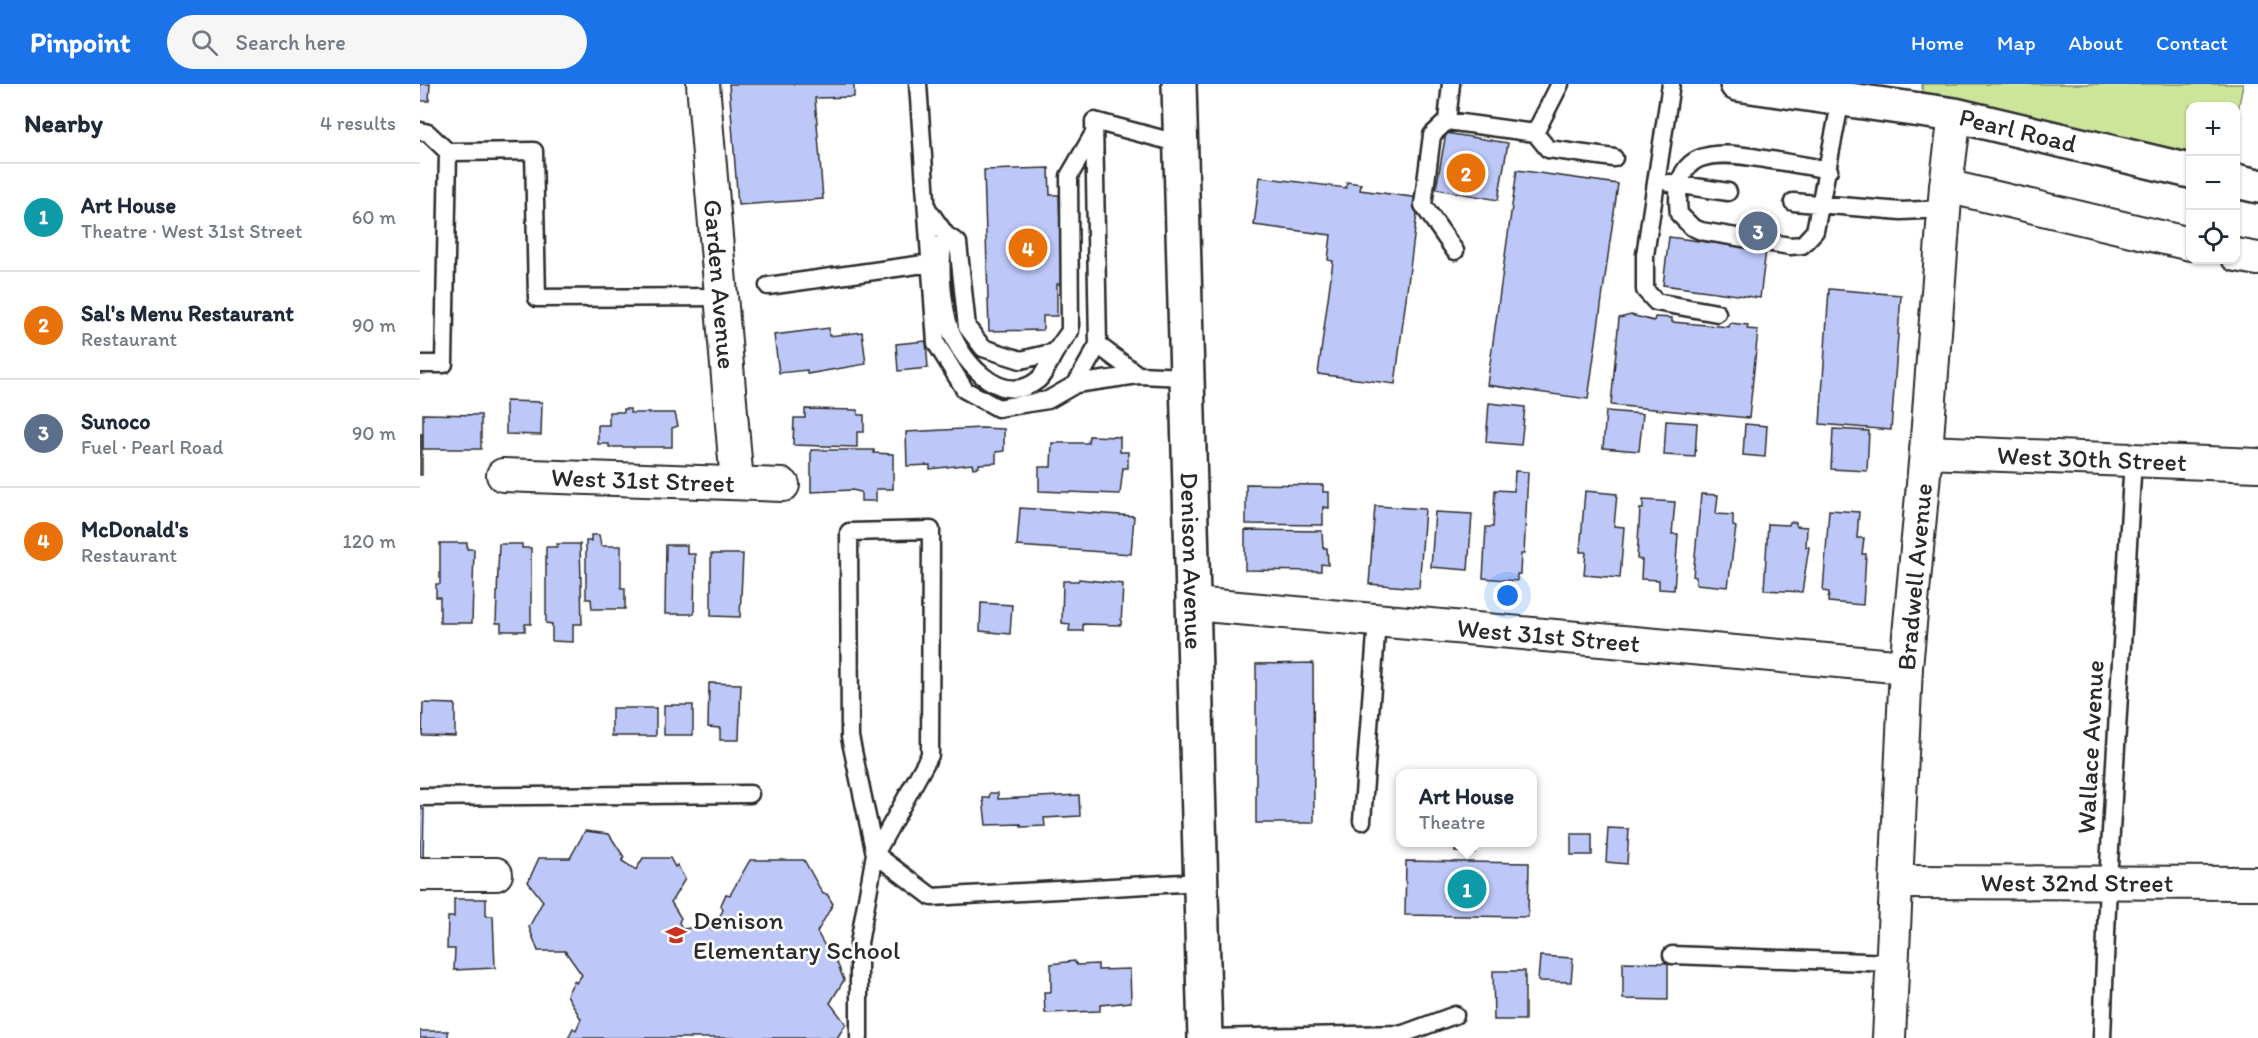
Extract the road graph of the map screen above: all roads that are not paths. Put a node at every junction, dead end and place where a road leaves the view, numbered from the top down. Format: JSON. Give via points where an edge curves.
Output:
{"nodes":[{"id":1,"x":703,"y":84,"type":"edge"},
{"id":2,"x":1179,"y":84,"type":"edge"},
{"id":3,"x":1451,"y":84,"type":"edge"},
{"id":4,"x":1560,"y":84,"type":"edge"},
{"id":5,"x":1671,"y":84,"type":"edge"},
{"id":6,"x":1737,"y":84,"type":"edge"},
{"id":7,"x":918,"y":85,"type":"edge"},
{"id":8,"x":1841,"y":99,"type":"junction"},
{"id":9,"x":1955,"y":115,"type":"junction"},
{"id":10,"x":1447,"y":121,"type":"junction"},
{"id":11,"x":1094,"y":127,"type":"junction"},
{"id":12,"x":420,"y":131,"type":"edge"},
{"id":13,"x":1535,"y":133,"type":"junction"},
{"id":14,"x":1181,"y":144,"type":"junction"},
{"id":15,"x":448,"y":152,"type":"junction"},
{"id":16,"x":1614,"y":158,"type":"dead end"},
{"id":17,"x":1829,"y":170,"type":"junction"},
{"id":18,"x":2186,"y":170,"type":"edge"},
{"id":19,"x":1656,"y":181,"type":"junction"},
{"id":20,"x":2240,"y":183,"type":"edge"},
{"id":21,"x":1678,"y":185,"type":"junction"},
{"id":22,"x":2258,"y":186,"type":"edge"},
{"id":23,"x":1728,"y":192,"type":"dead end"},
{"id":24,"x":1945,"y":197,"type":"junction"},
{"id":25,"x":1793,"y":202,"type":"dead end"},
{"id":26,"x":1821,"y":206,"type":"junction"},
{"id":27,"x":927,"y":207,"type":"junction"},
{"id":28,"x":946,"y":235,"type":"junction"},
{"id":29,"x":2186,"y":243,"type":"edge"},
{"id":30,"x":1455,"y":251,"type":"dead end"},
{"id":31,"x":2240,"y":256,"type":"edge"},
{"id":32,"x":2258,"y":259,"type":"edge"},
{"id":33,"x":931,"y":263,"type":"junction"},
{"id":34,"x":768,"y":286,"type":"dead end"},
{"id":35,"x":721,"y":297,"type":"junction"},
{"id":36,"x":1717,"y":313,"type":"dead end"},
{"id":37,"x":1098,"y":345,"type":"junction"},
{"id":38,"x":1055,"y":352,"type":"junction"},
{"id":39,"x":420,"y":364,"type":"edge"},
{"id":40,"x":1138,"y":375,"type":"junction"},
{"id":41,"x":1186,"y":377,"type":"junction"},
{"id":42,"x":1076,"y":384,"type":"junction"},
{"id":43,"x":1926,"y":452,"type":"junction"},
{"id":44,"x":2133,"y":459,"type":"junction"},
{"id":45,"x":2258,"y":465,"type":"edge"},
{"id":46,"x":503,"y":475,"type":"dead end"},
{"id":47,"x":737,"y":483,"type":"junction"},
{"id":48,"x":783,"y":485,"type":"dead end"},
{"id":49,"x":1193,"y":604,"type":"junction"},
{"id":50,"x":1377,"y":621,"type":"junction"},
{"id":51,"x":1906,"y":667,"type":"junction"},
{"id":52,"x":750,"y":794,"type":"dead end"},
{"id":53,"x":420,"y":797,"type":"edge"},
{"id":54,"x":1362,"y":821,"type":"dead end"},
{"id":55,"x":875,"y":854,"type":"junction"},
{"id":56,"x":420,"y":874,"type":"edge"},
{"id":57,"x":496,"y":874,"type":"dead end"},
{"id":58,"x":1200,"y":882,"type":"junction"},
{"id":59,"x":1897,"y":882,"type":"junction"},
{"id":60,"x":2108,"y":882,"type":"junction"},
{"id":61,"x":2258,"y":883,"type":"edge"},
{"id":62,"x":1672,"y":955,"type":"dead end"},
{"id":63,"x":1893,"y":963,"type":"junction"},
{"id":64,"x":1455,"y":1015,"type":"dead end"},
{"id":65,"x":859,"y":1038,"type":"edge"},
{"id":66,"x":1205,"y":1038,"type":"edge"},
{"id":67,"x":1889,"y":1038,"type":"edge"},
{"id":68,"x":2102,"y":1038,"type":"edge"}],
"edges":[{"from":1,"to":35,"type":"street","name":"Garden Avenue"},
{"from":2,"to":14,"type":"main road","name":"Denison Avenue"},
{"from":3,"to":10,"type":"lane"},
{"from":4,"to":13,"type":"lane"},
{"from":5,"to":19,"type":"lane"},
{"from":6,"to":8,"type":"main road","name":"Pearl Road"},
{"from":7,"to":27,"type":"lane"},
{"from":8,"to":9,"type":"main road","name":"Pearl Road"},
{"from":8,"to":17,"type":"lane"},
{"from":9,"to":18,"type":"main road","name":"Pearl Road"},
{"from":9,"to":24,"type":"street","name":"Bradwell Avenue"},
{"from":10,"to":13,"type":"lane"},
{"from":10,"to":30,"type":"lane","via":[[1432,135],[1423,205]]},
{"from":11,"to":14,"type":"lane"},
{"from":11,"to":37,"type":"lane"},
{"from":11,"to":38,"type":"lane","via":[[1069,176],[1070,331]]},
{"from":12,"to":15,"type":"lane","via":[[428,133]]},
{"from":13,"to":16,"type":"lane","via":[[1548,149]]},
{"from":14,"to":41,"type":"main road","name":"Denison Avenue"},
{"from":15,"to":35,"type":"lane","via":[[534,152],[537,298]]},
{"from":15,"to":39,"type":"lane","via":[[444,364]]},
{"from":17,"to":21,"type":"lane","via":[[1726,152],[1694,161]]},
{"from":17,"to":26,"type":"lane"},
{"from":19,"to":21,"type":"lane"},
{"from":19,"to":36,"type":"lane","via":[[1645,255],[1645,290],[1656,302]]},
{"from":20,"to":22,"type":"main road"},
{"from":21,"to":23,"type":"lane"},
{"from":21,"to":26,"type":"lane","via":[[1679,214],[1692,227],[1790,246],[1802,245],[1810,239]]},
{"from":24,"to":26,"type":"lane","via":[[1901,211]]},
{"from":24,"to":29,"type":"street"},
{"from":24,"to":43,"type":"street","name":"Bradwell Avenue"},
{"from":25,"to":26,"type":"lane"},
{"from":27,"to":28,"type":"lane"},
{"from":27,"to":33,"type":"lane"},
{"from":28,"to":38,"type":"lane","via":[[958,243],[967,327],[983,348],[1021,360]]},
{"from":28,"to":38,"type":"lane","via":[[940,251],[948,322],[957,348],[980,375],[999,386],[1018,389],[1038,380]]},
{"from":31,"to":32,"type":"street"},
{"from":33,"to":34,"type":"lane"},
{"from":33,"to":42,"type":"lane","via":[[936,343],[965,390],[998,408],[1048,399]]},
{"from":35,"to":47,"type":"street","name":"Garden Avenue"},
{"from":37,"to":40,"type":"lane"},
{"from":37,"to":42,"type":"lane"},
{"from":40,"to":41,"type":"lane"},
{"from":40,"to":42,"type":"lane"},
{"from":41,"to":49,"type":"main road","name":"Denison Avenue"},
{"from":43,"to":44,"type":"street","name":"West 30th Street"},
{"from":43,"to":51,"type":"street","name":"Bradwell Avenue"},
{"from":44,"to":45,"type":"street","name":"West 30th Street"},
{"from":44,"to":60,"type":"lane","name":"Wallace Avenue"},
{"from":46,"to":47,"type":"street","name":"West 31st Street"},
{"from":47,"to":48,"type":"street","name":"West 31st Street"},
{"from":49,"to":50,"type":"street","name":"West 31st Street"},
{"from":49,"to":58,"type":"main road","name":"Denison Avenue"},
{"from":50,"to":51,"type":"street","name":"West 31st Street"},
{"from":50,"to":54,"type":"lane"},
{"from":51,"to":59,"type":"street","name":"Bradwell Avenue"},
{"from":52,"to":53,"type":"lane"},
{"from":55,"to":55,"type":"lane","via":[[930,756],[932,530],[849,532],[850,737]]},
{"from":55,"to":58,"type":"lane","via":[[932,897]]},
{"from":55,"to":65,"type":"lane","via":[[859,943]]},
{"from":56,"to":57,"type":"street"},
{"from":58,"to":66,"type":"main road","name":"Denison Avenue"},
{"from":59,"to":60,"type":"street","name":"West 32nd Street"},
{"from":59,"to":63,"type":"street","name":"Bradwell Avenue"},
{"from":60,"to":61,"type":"street","name":"West 32nd Street"},
{"from":60,"to":68,"type":"lane","name":"Wallace Avenue"},
{"from":62,"to":63,"type":"lane"},
{"from":63,"to":67,"type":"street","name":"Bradwell Avenue"},
{"from":64,"to":66,"type":"lane","via":[[1403,1034]]}]}
